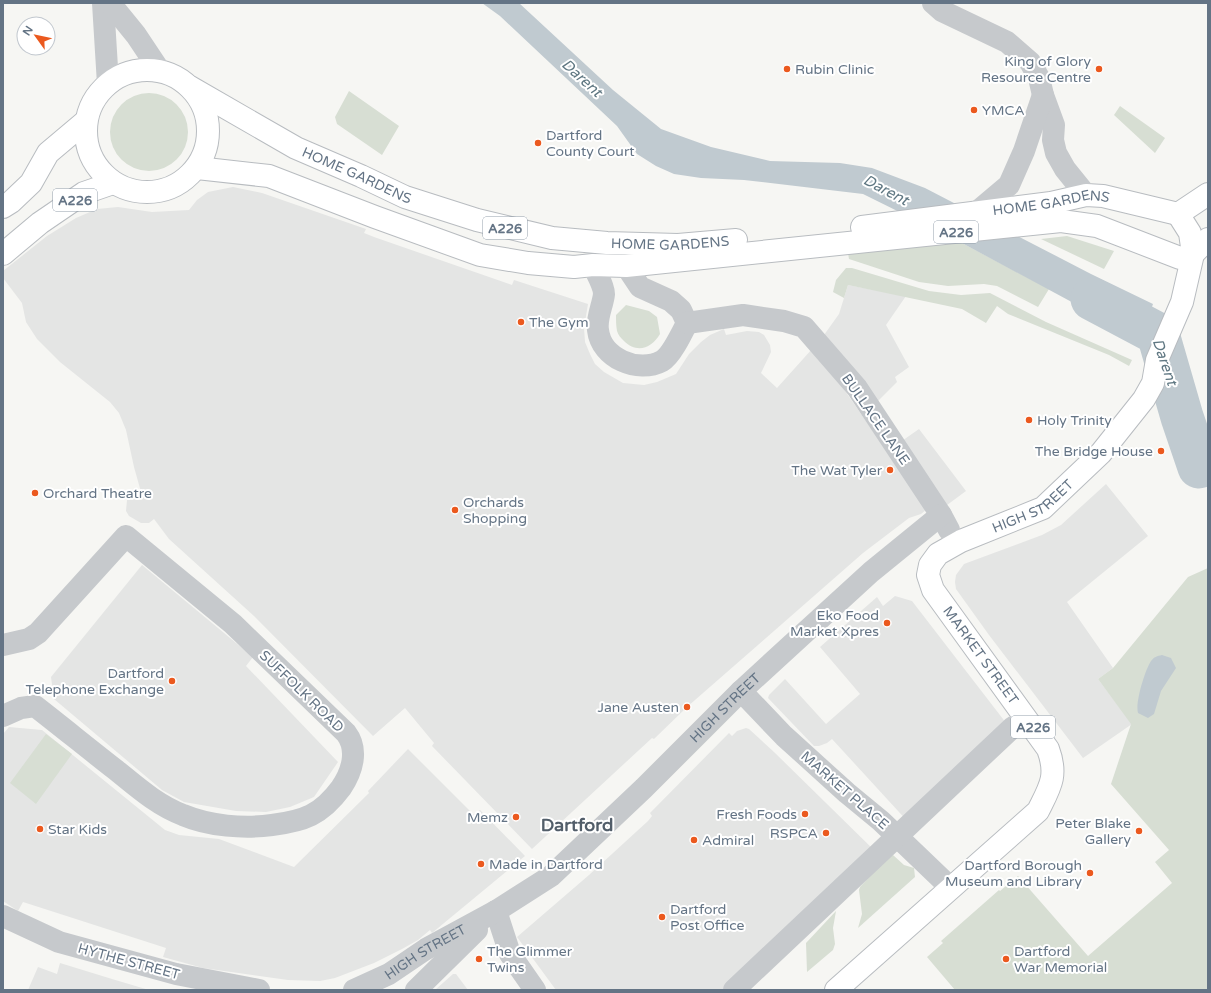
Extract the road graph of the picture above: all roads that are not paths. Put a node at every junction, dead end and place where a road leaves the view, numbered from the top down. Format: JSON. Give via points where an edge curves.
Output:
{"nodes":[{"id":1,"x":103,"y":3,"type":"edge"},
{"id":2,"x":110,"y":3,"type":"edge"},
{"id":3,"x":933,"y":3,"type":"edge"},
{"id":4,"x":160,"y":71,"type":"junction"},
{"id":5,"x":108,"y":84,"type":"junction"},
{"id":6,"x":190,"y":87,"type":"junction"},
{"id":7,"x":1043,"y":95,"type":"junction"},
{"id":8,"x":86,"y":121,"type":"junction"},
{"id":9,"x":197,"y":168,"type":"junction"},
{"id":10,"x":112,"y":183,"type":"junction"},
{"id":11,"x":1208,"y":194,"type":"edge"},
{"id":12,"x":1086,"y":195,"type":"junction"},
{"id":13,"x":3,"y":207,"type":"edge"},
{"id":14,"x":977,"y":212,"type":"junction"},
{"id":15,"x":1056,"y":212,"type":"junction"},
{"id":16,"x":1178,"y":214,"type":"junction"},
{"id":17,"x":523,"y":232,"type":"junction"},
{"id":18,"x":850,"y":236,"type":"junction"},
{"id":19,"x":1200,"y":246,"type":"edge"},
{"id":20,"x":3,"y":254,"type":"edge"},
{"id":21,"x":593,"y":265,"type":"junction"},
{"id":22,"x":626,"y":266,"type":"junction"},
{"id":23,"x":687,"y":323,"type":"junction"},
{"id":24,"x":948,"y":530,"type":"junction"},
{"id":25,"x":3,"y":645,"type":"edge"},
{"id":26,"x":741,"y":691,"type":"junction"},
{"id":27,"x":3,"y":716,"type":"edge"},
{"id":28,"x":1013,"y":727,"type":"dead end"},
{"id":29,"x":897,"y":836,"type":"junction"},
{"id":30,"x":951,"y":888,"type":"junction"},
{"id":31,"x":496,"y":911,"type":"junction"},
{"id":32,"x":3,"y":916,"type":"edge"},
{"id":33,"x":259,"y":990,"type":"edge"},
{"id":34,"x":354,"y":990,"type":"edge"},
{"id":35,"x":416,"y":990,"type":"edge"},
{"id":36,"x":535,"y":990,"type":"edge"},
{"id":37,"x":734,"y":990,"type":"edge"},
{"id":38,"x":836,"y":990,"type":"edge"}],
"edges":[{"from":1,"to":5,"type":"street"},
{"from":2,"to":4,"type":"street"},
{"from":3,"to":7,"type":"street","via":[[942,11],[997,36],[1017,50],[1036,72]]},
{"from":4,"to":5,"type":"main road","via":[[127,73]]},
{"from":4,"to":6,"type":"main road"},
{"from":5,"to":8,"type":"main road","via":[[94,99]]},
{"from":6,"to":9,"type":"main road","via":[[198,96],[206,114],[209,133],[206,152]]},
{"from":6,"to":17,"type":"main road","name":"HOME GARDENS","number":"A226","via":[[296,148],[405,197]]},
{"from":7,"to":12,"type":"street","via":[[1054,125],[1053,140],[1056,153]]},
{"from":7,"to":14,"type":"street","via":[[1024,152],[1009,185]]},
{"from":8,"to":10,"type":"main road","via":[[86,142],[90,156],[102,174]]},
{"from":8,"to":13,"type":"main road","via":[[48,153],[31,183],[12,202]]},
{"from":9,"to":10,"type":"main road","via":[[182,182],[162,192],[139,193]]},
{"from":9,"to":21,"type":"main road","name":"HOME GARDENS","number":"A226","via":[[269,176],[375,218],[480,255],[551,265]]},
{"from":10,"to":20,"type":"main road","number":"A226","via":[[84,193],[40,223]]},
{"from":11,"to":16,"type":"main road"},
{"from":12,"to":15,"type":"main road","name":"HOME GARDENS","number":"A226"},
{"from":12,"to":16,"type":"main road","name":"HOME GARDENS","number":"A226","via":[[1104,196]]},
{"from":14,"to":15,"type":"main road","name":"HOME GARDENS","number":"A226"},
{"from":14,"to":18,"type":"main road","name":"HOME GARDENS","number":"A226"},
{"from":15,"to":18,"type":"main road","name":"HOME GARDENS","number":"A226"},
{"from":15,"to":19,"type":"main road","name":"HOME GARDENS","number":"A226","via":[[1180,258]]},
{"from":16,"to":19,"type":"main road","number":"A226"},
{"from":17,"to":18,"type":"main road","name":"HOME GARDENS","number":"A226","via":[[594,242],[678,245]]},
{"from":17,"to":21,"type":"main road","via":[[543,252],[569,261]]},
{"from":18,"to":22,"type":"main road","name":"HOME GARDENS","number":"A226"},
{"from":19,"to":24,"type":"main road","name":"HIGH STREET","number":"A226","via":[[1182,302],[1157,360],[1153,383],[1144,399],[1101,454],[1043,508]]},
{"from":21,"to":22,"type":"main road","name":"HOME GARDENS","number":"A226"},
{"from":21,"to":23,"type":"street","via":[[604,292],[598,330],[606,348],[622,362],[644,366],[663,361]]},
{"from":22,"to":23,"type":"street","via":[[640,287],[671,301],[681,310]]},
{"from":23,"to":24,"type":"street","name":"BULLACE LANE","via":[[743,316],[784,321],[804,327],[857,388]]},
{"from":24,"to":26,"type":"street","name":"HIGH STREET","via":[[871,572]]},
{"from":24,"to":30,"type":"main road","name":"MARKET STREET","number":"A226","via":[[938,554],[930,565],[928,576],[933,590],[1048,749],[1054,765],[1050,788],[1038,811]]},
{"from":25,"to":27,"type":"street","name":"SUFFOLK ROAD","via":[[29,639],[38,634],[126,536],[233,624],[346,733],[351,740],[354,757],[348,778],[330,803],[308,818],[258,827],[220,824],[184,816],[157,803],[35,706],[21,708]]},
{"from":26,"to":29,"type":"street","name":"MARKET PLACE","via":[[784,736]]},
{"from":26,"to":31,"type":"street","name":"HIGH STREET","via":[[551,876]]},
{"from":28,"to":29,"type":"street"},
{"from":29,"to":30,"type":"street","name":"MARKET PLACE"},
{"from":29,"to":37,"type":"street"},
{"from":30,"to":38,"type":"main road","name":"MARKET STREET","number":"A226"},
{"from":31,"to":34,"type":"street","name":"HIGH STREET","via":[[426,949],[389,974]]},
{"from":31,"to":35,"type":"street","name":"HIGH STREET"},
{"from":31,"to":36,"type":"street","via":[[507,956]]},
{"from":32,"to":33,"type":"street","name":"HYTHE STREET","via":[[59,942],[176,974]]}]}
